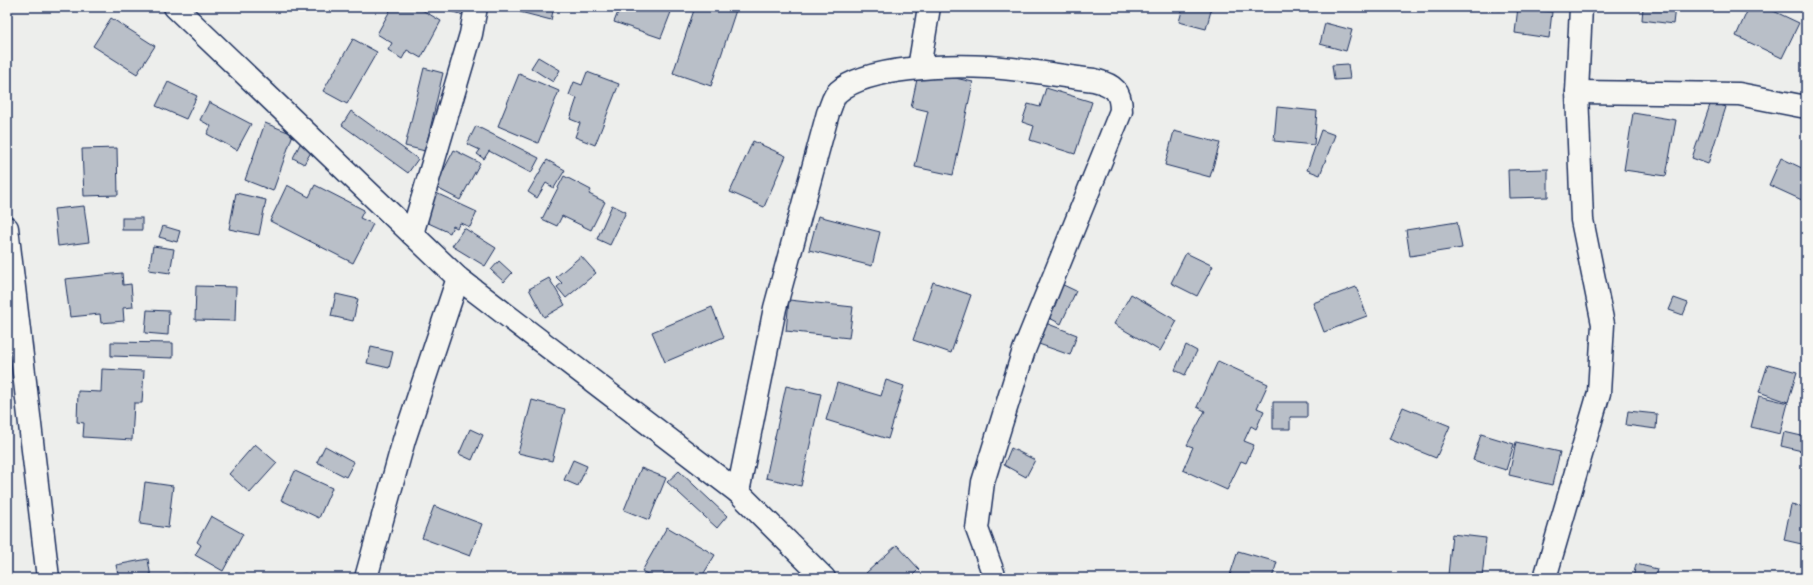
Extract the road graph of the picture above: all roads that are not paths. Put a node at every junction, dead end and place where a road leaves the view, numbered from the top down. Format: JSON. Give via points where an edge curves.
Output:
{"nodes":[{"id":1,"x":176,"y":7,"type":"edge"},
{"id":2,"x":476,"y":7,"type":"edge"},
{"id":3,"x":928,"y":7,"type":"edge"},
{"id":4,"x":1581,"y":7,"type":"edge"},
{"id":5,"x":919,"y":68,"type":"junction"},
{"id":6,"x":1577,"y":92,"type":"junction"},
{"id":7,"x":1806,"y":108,"type":"edge"},
{"id":8,"x":7,"y":228,"type":"edge"},
{"id":9,"x":412,"y":234,"type":"junction"},
{"id":10,"x":458,"y":278,"type":"junction"},
{"id":11,"x":738,"y":492,"type":"junction"},
{"id":12,"x":48,"y":578,"type":"edge"},
{"id":13,"x":366,"y":578,"type":"edge"},
{"id":14,"x":824,"y":578,"type":"edge"},
{"id":15,"x":995,"y":578,"type":"edge"},
{"id":16,"x":1545,"y":578,"type":"edge"}],
"edges":[{"from":1,"to":9,"type":"street"},
{"from":2,"to":9,"type":"street","via":[[471,34]]},
{"from":3,"to":5,"type":"street"},
{"from":4,"to":6,"type":"street"},
{"from":5,"to":11,"type":"street","via":[[883,72],[853,82],[837,93],[828,114],[775,308]]},
{"from":5,"to":15,"type":"street","via":[[988,67],[1094,80],[1106,83],[1117,91],[1121,101],[1121,111],[1024,350],[983,482],[977,528]]},
{"from":6,"to":7,"type":"street","via":[[1739,94]]},
{"from":6,"to":16,"type":"street","via":[[1582,220],[1603,324],[1599,393]]},
{"from":8,"to":12,"type":"street"},
{"from":9,"to":10,"type":"street"},
{"from":10,"to":11,"type":"street"},
{"from":10,"to":13,"type":"street","via":[[404,440]]},
{"from":11,"to":14,"type":"street"}]}
